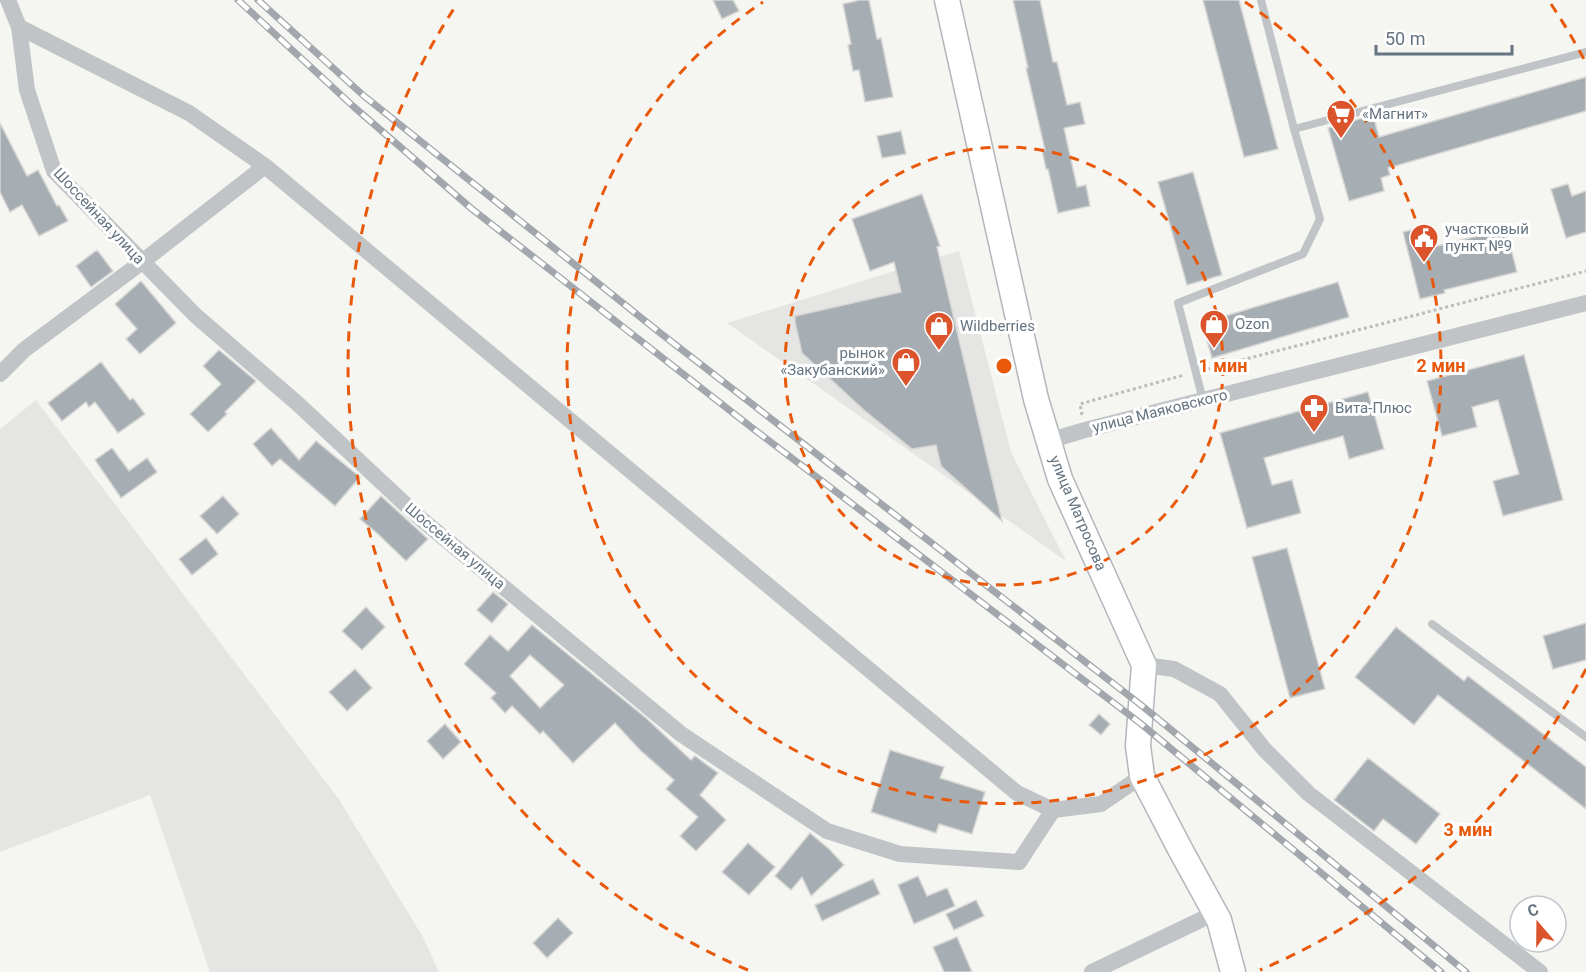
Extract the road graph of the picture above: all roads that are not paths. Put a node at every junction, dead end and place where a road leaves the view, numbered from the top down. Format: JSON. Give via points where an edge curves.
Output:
{"nodes":[{"id":1,"x":8,"y":0,"type":"edge"},
{"id":2,"x":947,"y":0,"type":"edge"},
{"id":3,"x":1261,"y":0,"type":"edge"},
{"id":4,"x":19,"y":27,"type":"junction"},
{"id":5,"x":1586,"y":52,"type":"edge"},
{"id":6,"x":1294,"y":129,"type":"junction"},
{"id":7,"x":265,"y":165,"type":"junction"},
{"id":8,"x":142,"y":262,"type":"junction"},
{"id":9,"x":1586,"y":303,"type":"edge"},
{"id":10,"x":0,"y":374,"type":"edge"},
{"id":11,"x":1203,"y":400,"type":"junction"},
{"id":12,"x":1048,"y":441,"type":"junction"},
{"id":13,"x":1432,"y":624,"type":"dead end"},
{"id":14,"x":1144,"y":665,"type":"junction"},
{"id":15,"x":1586,"y":737,"type":"edge"},
{"id":16,"x":1143,"y":776,"type":"junction"},
{"id":17,"x":1053,"y":810,"type":"junction"},
{"id":18,"x":1215,"y":913,"type":"junction"},
{"id":19,"x":1092,"y":972,"type":"edge"},
{"id":20,"x":1233,"y":972,"type":"edge"},
{"id":21,"x":1540,"y":972,"type":"edge"}],
"edges":[{"from":1,"to":4,"type":"street","name":"Шоссейная улица"},
{"from":2,"to":12,"type":"main road","name":"улица Матросова"},
{"from":3,"to":6,"type":"lane"},
{"from":4,"to":7,"type":"street","via":[[189,113]]},
{"from":4,"to":8,"type":"street","name":"Шоссейная улица","via":[[27,90],[54,171]]},
{"from":5,"to":6,"type":"lane"},
{"from":6,"to":11,"type":"lane","via":[[1320,219],[1303,255],[1178,303]]},
{"from":7,"to":8,"type":"street"},
{"from":7,"to":17,"type":"street","via":[[1017,793]]},
{"from":8,"to":10,"type":"street","via":[[24,350]]},
{"from":8,"to":17,"type":"street","name":"Шоссейная улица","via":[[195,315],[421,519],[681,734],[827,831],[900,854],[1019,862]]},
{"from":9,"to":11,"type":"street","name":"улица Маяковского"},
{"from":11,"to":12,"type":"street","name":"улица Маяковского"},
{"from":12,"to":14,"type":"main road","name":"улица Матросова","via":[[1060,479]]},
{"from":13,"to":15,"type":"lane"},
{"from":14,"to":16,"type":"main road","name":"улица Матросова","via":[[1138,746]]},
{"from":14,"to":21,"type":"street","via":[[1174,669],[1220,694],[1264,749],[1310,794]]},
{"from":16,"to":17,"type":"street","via":[[1101,804]]},
{"from":16,"to":18,"type":"main road","name":"улица Матросова"},
{"from":18,"to":19,"type":"street"},
{"from":18,"to":20,"type":"main road","name":"улица Матросова"}]}
